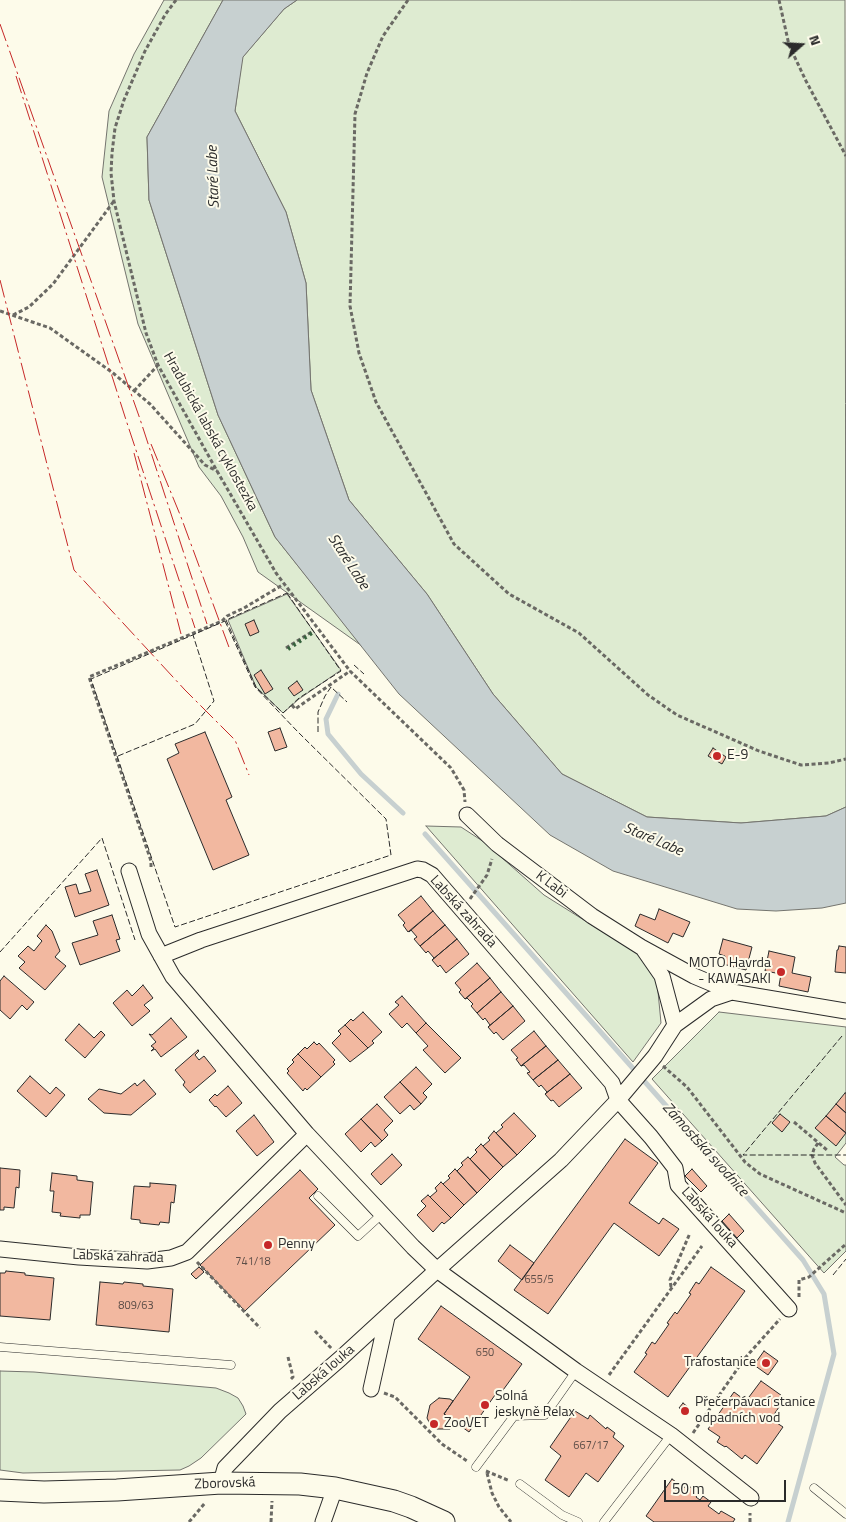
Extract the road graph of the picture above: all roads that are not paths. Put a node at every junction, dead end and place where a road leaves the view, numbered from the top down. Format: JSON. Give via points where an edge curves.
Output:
{"nodes":[{"id":1,"x":467,"y":815,"type":"road end"},
{"id":2,"x":128,"y":871,"type":"dead end"},
{"id":3,"x":641,"y":947,"type":"junction"},
{"id":4,"x":161,"y":956,"type":"junction"},
{"id":5,"x":732,"y":992,"type":"junction"},
{"id":6,"x":846,"y":1011,"type":"edge"},
{"id":7,"x":675,"y":1024,"type":"junction"},
{"id":8,"x":618,"y":1100,"type":"junction"},
{"id":9,"x":307,"y":1134,"type":"junction"},
{"id":10,"x":318,"y":1196,"type":"dead end"},
{"id":11,"x":382,"y":1214,"type":"junction"},
{"id":12,"x":0,"y":1249,"type":"edge"},
{"id":13,"x":437,"y":1270,"type":"junction"},
{"id":14,"x":790,"y":1309,"type":"road end"},
{"id":15,"x":387,"y":1317,"type":"junction"},
{"id":16,"x":0,"y":1347,"type":"edge"},
{"id":17,"x":231,"y":1365,"type":"dead end"},
{"id":18,"x":576,"y":1371,"type":"junction"},
{"id":19,"x":371,"y":1390,"type":"road end"},
{"id":20,"x":671,"y":1436,"type":"junction"},
{"id":21,"x":476,"y":1467,"type":"road end"},
{"id":22,"x":221,"y":1483,"type":"junction"},
{"id":23,"x":520,"y":1484,"type":"road end"},
{"id":24,"x":335,"y":1488,"type":"junction"},
{"id":25,"x":814,"y":1488,"type":"dead end"},
{"id":26,"x":0,"y":1490,"type":"edge"},
{"id":27,"x":751,"y":1498,"type":"dead end"},
{"id":28,"x":846,"y":1514,"type":"edge"},
{"id":29,"x":323,"y":1522,"type":"edge"},
{"id":30,"x":444,"y":1522,"type":"edge"},
{"id":31,"x":578,"y":1522,"type":"edge"},
{"id":32,"x":604,"y":1522,"type":"edge"}],
"edges":[{"from":1,"to":3,"type":"street","name":"K Labi","via":[[497,844],[592,916]]},
{"from":2,"to":4,"type":"street","via":[[149,934]]},
{"from":3,"to":5,"type":"street","name":"K Labi","via":[[694,976]]},
{"from":3,"to":7,"type":"street","name":"K Labi","via":[[662,976]]},
{"from":4,"to":8,"type":"street","name":"Labská zahrada","via":[[416,869],[423,870],[432,875],[612,1083]]},
{"from":4,"to":9,"type":"street","via":[[173,977]]},
{"from":5,"to":6,"type":"street","name":"K Labi"},
{"from":5,"to":7,"type":"street","name":"K Labi","via":[[711,999]]},
{"from":7,"to":8,"type":"street","name":"Labská louka"},
{"from":8,"to":13,"type":"street","name":"Labská louka","via":[[561,1160]]},
{"from":8,"to":14,"type":"street","name":"Labská louka","via":[[675,1168],[678,1185]]},
{"from":9,"to":11,"type":"street"},
{"from":9,"to":12,"type":"street","name":"Labská zahrada","via":[[187,1252],[171,1258],[147,1261]]},
{"from":10,"to":11,"type":"lane","via":[[358,1236]]},
{"from":11,"to":13,"type":"street"},
{"from":13,"to":15,"type":"street","name":"Labská louka"},
{"from":13,"to":18,"type":"street"},
{"from":15,"to":19,"type":"street"},
{"from":15,"to":22,"type":"street","name":"Labská louka","via":[[280,1411],[225,1468]]},
{"from":16,"to":17,"type":"lane"},
{"from":18,"to":20,"type":"street"},
{"from":18,"to":21,"type":"lane","via":[[545,1415],[514,1416]]},
{"from":20,"to":27,"type":"street"},
{"from":20,"to":32,"type":"lane"},
{"from":22,"to":24,"type":"street","name":"Zborovská"},
{"from":22,"to":26,"type":"street","name":"Zborovská","via":[[116,1490]]},
{"from":23,"to":31,"type":"lane","via":[[562,1515]]},
{"from":24,"to":29,"type":"street"},
{"from":24,"to":30,"type":"street","name":"Zborovská","via":[[402,1504]]},
{"from":25,"to":28,"type":"lane"}]}
